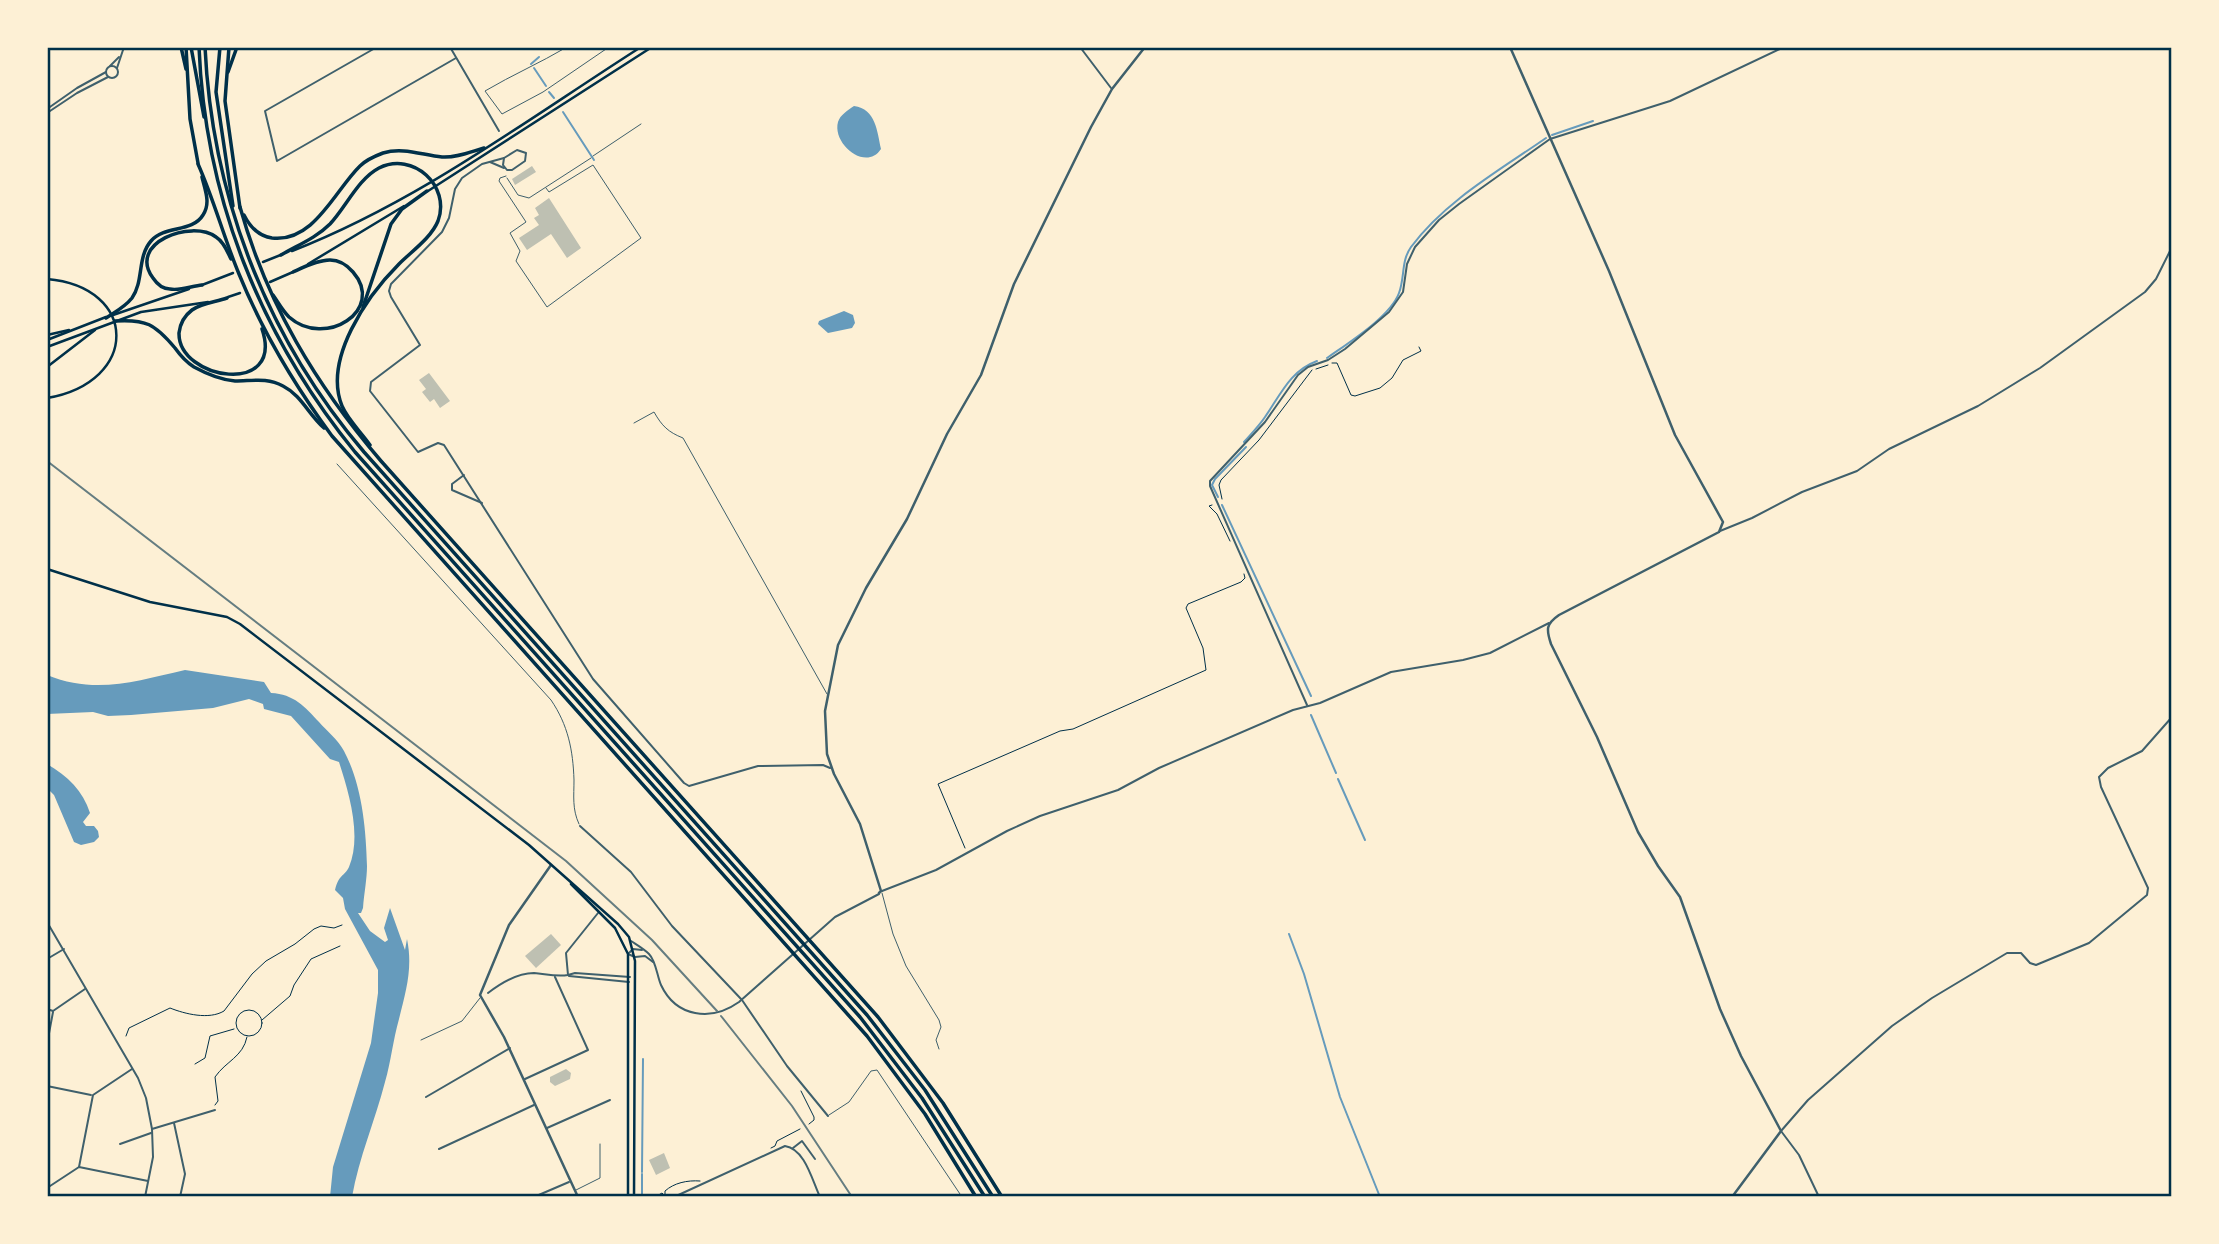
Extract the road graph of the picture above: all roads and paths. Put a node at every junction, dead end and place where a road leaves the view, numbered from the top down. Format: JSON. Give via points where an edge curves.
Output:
{"nodes":[{"id":1,"x":124,"y":47,"type":"edge"},
{"id":2,"x":181,"y":47,"type":"edge"},
{"id":3,"x":189,"y":47,"type":"edge"},
{"id":4,"x":199,"y":47,"type":"edge"},
{"id":5,"x":205,"y":47,"type":"edge"},
{"id":6,"x":220,"y":47,"type":"edge"},
{"id":7,"x":229,"y":47,"type":"edge"},
{"id":8,"x":237,"y":47,"type":"edge"},
{"id":9,"x":377,"y":47,"type":"edge"},
{"id":10,"x":450,"y":47,"type":"edge"},
{"id":11,"x":567,"y":47,"type":"edge"},
{"id":12,"x":609,"y":47,"type":"edge"},
{"id":13,"x":641,"y":47,"type":"edge"},
{"id":14,"x":652,"y":47,"type":"edge"},
{"id":15,"x":1145,"y":47,"type":"edge"},
{"id":16,"x":1784,"y":47,"type":"edge"},
{"id":17,"x":1081,"y":48,"type":"edge"},
{"id":18,"x":1512,"y":48,"type":"edge"},
{"id":19,"x":120,"y":57,"type":"junction"},
{"id":20,"x":456,"y":58,"type":"junction"},
{"id":21,"x":110,"y":66,"type":"junction"},
{"id":22,"x":117,"y":68,"type":"junction"},
{"id":23,"x":106,"y":72,"type":"junction"},
{"id":24,"x":108,"y":77,"type":"junction"},
{"id":25,"x":226,"y":79,"type":"junction"},
{"id":26,"x":190,"y":84,"type":"junction"},
{"id":27,"x":1112,"y":89,"type":"junction"},
{"id":28,"x":47,"y":111,"type":"edge"},
{"id":29,"x":641,"y":124,"type":"dead end"},
{"id":30,"x":499,"y":131,"type":"dead end"},
{"id":31,"x":208,"y":136,"type":"junction"},
{"id":32,"x":1550,"y":139,"type":"junction"},
{"id":33,"x":484,"y":148,"type":"junction"},
{"id":34,"x":503,"y":158,"type":"junction"},
{"id":35,"x":489,"y":162,"type":"junction"},
{"id":36,"x":198,"y":164,"type":"junction"},
{"id":37,"x":506,"y":169,"type":"junction"},
{"id":38,"x":506,"y":176,"type":"junction"},
{"id":39,"x":546,"y":188,"type":"junction"},
{"id":40,"x":427,"y":191,"type":"junction"},
{"id":41,"x":240,"y":207,"type":"junction"},
{"id":42,"x":234,"y":218,"type":"junction"},
{"id":43,"x":2172,"y":247,"type":"edge"},
{"id":44,"x":281,"y":255,"type":"junction"},
{"id":45,"x":233,"y":260,"type":"junction"},
{"id":46,"x":263,"y":262,"type":"dead end"},
{"id":47,"x":293,"y":272,"type":"junction"},
{"id":48,"x":233,"y":274,"type":"dead end"},
{"id":49,"x":47,"y":279,"type":"edge"},
{"id":50,"x":270,"y":282,"type":"dead end"},
{"id":51,"x":202,"y":285,"type":"junction"},
{"id":52,"x":240,"y":293,"type":"dead end"},
{"id":53,"x":272,"y":294,"type":"junction"},
{"id":54,"x":228,"y":298,"type":"junction"},
{"id":55,"x":257,"y":314,"type":"junction"},
{"id":56,"x":106,"y":318,"type":"junction"},
{"id":57,"x":359,"y":318,"type":"junction"},
{"id":58,"x":115,"y":321,"type":"junction"},
{"id":59,"x":100,"y":327,"type":"junction"},
{"id":60,"x":47,"y":337,"type":"edge"},
{"id":61,"x":47,"y":347,"type":"edge"},
{"id":62,"x":1419,"y":348,"type":"dead end"},
{"id":63,"x":47,"y":367,"type":"edge"},
{"id":64,"x":47,"y":398,"type":"edge"},
{"id":65,"x":634,"y":423,"type":"dead end"},
{"id":66,"x":332,"y":436,"type":"junction"},
{"id":67,"x":381,"y":461,"type":"junction"},
{"id":68,"x":337,"y":464,"type":"dead end"},
{"id":69,"x":464,"y":475,"type":"junction"},
{"id":70,"x":1217,"y":502,"type":"junction"},
{"id":71,"x":482,"y":503,"type":"junction"},
{"id":72,"x":1719,"y":531,"type":"junction"},
{"id":73,"x":1233,"y":548,"type":"dead end"},
{"id":74,"x":49,"y":569,"type":"edge"},
{"id":75,"x":1244,"y":571,"type":"dead end"},
{"id":76,"x":1549,"y":623,"type":"junction"},
{"id":77,"x":828,"y":694,"type":"junction"},
{"id":78,"x":1307,"y":705,"type":"junction"},
{"id":79,"x":2172,"y":717,"type":"edge"},
{"id":80,"x":828,"y":758,"type":"junction"},
{"id":81,"x":823,"y":765,"type":"junction"},
{"id":82,"x":833,"y":770,"type":"junction"},
{"id":83,"x":580,"y":826,"type":"joint"},
{"id":84,"x":967,"y":853,"type":"junction"},
{"id":85,"x":551,"y":865,"type":"junction"},
{"id":86,"x":564,"y":877,"type":"junction"},
{"id":87,"x":880,"y":892,"type":"junction"},
{"id":88,"x":599,"y":912,"type":"junction"},
{"id":89,"x":47,"y":922,"type":"edge"},
{"id":90,"x":342,"y":925,"type":"dead end"},
{"id":91,"x":628,"y":937,"type":"junction"},
{"id":92,"x":340,"y":946,"type":"dead end"},
{"id":93,"x":64,"y":949,"type":"junction"},
{"id":94,"x":633,"y":949,"type":"junction"},
{"id":95,"x":644,"y":950,"type":"junction"},
{"id":96,"x":628,"y":954,"type":"junction"},
{"id":97,"x":635,"y":957,"type":"junction"},
{"id":98,"x":47,"y":958,"type":"edge"},
{"id":99,"x":653,"y":963,"type":"junction"},
{"id":100,"x":568,"y":975,"type":"junction"},
{"id":101,"x":555,"y":977,"type":"junction"},
{"id":102,"x":629,"y":980,"type":"junction"},
{"id":103,"x":86,"y":988,"type":"junction"},
{"id":104,"x":488,"y":993,"type":"dead end"},
{"id":105,"x":481,"y":998,"type":"junction"},
{"id":106,"x":742,"y":1000,"type":"junction"},
{"id":107,"x":47,"y":1009,"type":"edge"},
{"id":108,"x":53,"y":1011,"type":"junction"},
{"id":109,"x":262,"y":1020,"type":"junction"},
{"id":110,"x":236,"y":1028,"type":"junction"},
{"id":111,"x":629,"y":1032,"type":"junction"},
{"id":112,"x":635,"y":1032,"type":"junction"},
{"id":113,"x":126,"y":1036,"type":"dead end"},
{"id":114,"x":247,"y":1037,"type":"junction"},
{"id":115,"x":421,"y":1040,"type":"dead end"},
{"id":116,"x":47,"y":1044,"type":"edge"},
{"id":117,"x":510,"y":1048,"type":"junction"},
{"id":118,"x":939,"y":1049,"type":"dead end"},
{"id":119,"x":195,"y":1064,"type":"dead end"},
{"id":120,"x":133,"y":1069,"type":"junction"},
{"id":121,"x":524,"y":1080,"type":"junction"},
{"id":122,"x":47,"y":1086,"type":"edge"},
{"id":123,"x":804,"y":1086,"type":"junction"},
{"id":124,"x":93,"y":1095,"type":"junction"},
{"id":125,"x":426,"y":1097,"type":"dead end"},
{"id":126,"x":610,"y":1100,"type":"dead end"},
{"id":127,"x":535,"y":1104,"type":"junction"},
{"id":128,"x":214,"y":1109,"type":"joint"},
{"id":129,"x":828,"y":1116,"type":"joint"},
{"id":130,"x":174,"y":1123,"type":"junction"},
{"id":131,"x":809,"y":1124,"type":"dead end"},
{"id":132,"x":546,"y":1129,"type":"junction"},
{"id":133,"x":800,"y":1129,"type":"dead end"},
{"id":134,"x":152,"y":1131,"type":"junction"},
{"id":135,"x":1781,"y":1131,"type":"junction"},
{"id":136,"x":120,"y":1144,"type":"dead end"},
{"id":137,"x":600,"y":1144,"type":"dead end"},
{"id":138,"x":775,"y":1146,"type":"dead end"},
{"id":139,"x":793,"y":1148,"type":"junction"},
{"id":140,"x":439,"y":1149,"type":"dead end"},
{"id":141,"x":815,"y":1159,"type":"dead end"},
{"id":142,"x":79,"y":1167,"type":"junction"},
{"id":143,"x":149,"y":1181,"type":"junction"},
{"id":144,"x":570,"y":1181,"type":"junction"},
{"id":145,"x":700,"y":1181,"type":"dead end"},
{"id":146,"x":47,"y":1191,"type":"edge"},
{"id":147,"x":575,"y":1191,"type":"junction"},
{"id":148,"x":688,"y":1191,"type":"junction"},
{"id":149,"x":690,"y":1195,"type":"dead end"},
{"id":150,"x":49,"y":1197,"type":"edge"},
{"id":151,"x":145,"y":1197,"type":"edge"},
{"id":152,"x":180,"y":1197,"type":"edge"},
{"id":153,"x":534,"y":1197,"type":"edge"},
{"id":154,"x":578,"y":1197,"type":"edge"},
{"id":155,"x":628,"y":1197,"type":"edge"},
{"id":156,"x":634,"y":1197,"type":"edge"},
{"id":157,"x":655,"y":1197,"type":"edge"},
{"id":158,"x":674,"y":1197,"type":"edge"},
{"id":159,"x":820,"y":1197,"type":"edge"},
{"id":160,"x":962,"y":1197,"type":"edge"},
{"id":161,"x":976,"y":1197,"type":"edge"},
{"id":162,"x":985,"y":1197,"type":"edge"},
{"id":163,"x":993,"y":1197,"type":"edge"},
{"id":164,"x":1002,"y":1197,"type":"edge"},
{"id":165,"x":1732,"y":1197,"type":"edge"},
{"id":166,"x":1819,"y":1197,"type":"edge"}],
"edges":[{"from":1,"to":19,"type":"street"},
{"from":2,"to":26,"type":"highway"},
{"from":3,"to":26,"type":"highway"},
{"from":3,"to":31,"type":"highway"},
{"from":4,"to":31,"type":"highway"},
{"from":5,"to":42,"type":"highway","via":[[214,131]]},
{"from":6,"to":42,"type":"highway","via":[[218,108]]},
{"from":7,"to":25,"type":"highway"},
{"from":8,"to":25,"type":"highway"},
{"from":9,"to":20,"type":"street","via":[[265,111],[277,161]]},
{"from":10,"to":20,"type":"street"},
{"from":11,"to":12,"type":"lane","via":[[485,91],[502,114]]},
{"from":13,"to":33,"type":"main road"},
{"from":14,"to":40,"type":"main road"},
{"from":15,"to":27,"type":"street"},
{"from":16,"to":32,"type":"street","via":[[1670,101]]},
{"from":17,"to":27,"type":"street"},
{"from":18,"to":32,"type":"street"},
{"from":19,"to":21,"type":"street"},
{"from":19,"to":22,"type":"street"},
{"from":20,"to":30,"type":"street"},
{"from":21,"to":22,"type":"street"},
{"from":21,"to":23,"type":"street"},
{"from":22,"to":24,"type":"street","via":[[116,76]]},
{"from":23,"to":24,"type":"street"},
{"from":23,"to":28,"type":"street"},
{"from":24,"to":28,"type":"street"},
{"from":25,"to":41,"type":"highway"},
{"from":26,"to":36,"type":"highway"},
{"from":27,"to":77,"type":"street","via":[[1018,275],[981,375],[845,627]]},
{"from":29,"to":39,"type":"lane"},
{"from":31,"to":162,"type":"highway","via":[[221,198],[258,299],[297,373],[336,429],[860,1017],[922,1098]]},
{"from":32,"to":70,"type":"street","via":[[1438,220],[1409,257],[1402,292],[1389,312],[1345,349],[1297,374],[1265,422],[1210,481]]},
{"from":32,"to":72,"type":"street","via":[[1675,435],[1720,515],[1723,526]]},
{"from":33,"to":41,"type":"highway","via":[[451,156],[399,151],[373,158],[357,169],[317,218],[282,238],[257,233]]},
{"from":33,"to":44,"type":"main road","via":[[383,210]]},
{"from":34,"to":35,"type":"street"},
{"from":34,"to":37,"type":"street"},
{"from":34,"to":37,"type":"street","via":[[515,150],[526,155],[524,163]]},
{"from":35,"to":37,"type":"street"},
{"from":35,"to":69,"type":"street","via":[[462,178],[442,232],[391,284],[391,297],[420,345],[369,387],[418,452],[444,445]]},
{"from":36,"to":45,"type":"highway"},
{"from":36,"to":56,"type":"highway","via":[[207,197],[204,213],[193,224],[152,239],[133,296]]},
{"from":37,"to":38,"type":"lane"},
{"from":38,"to":39,"type":"lane","via":[[523,198]]},
{"from":38,"to":39,"type":"lane","via":[[499,181],[526,222],[509,234],[519,250],[516,261],[547,307],[641,238],[593,165],[549,192]]},
{"from":40,"to":47,"type":"main road"},
{"from":40,"to":57,"type":"highway","via":[[402,209],[391,224]]},
{"from":41,"to":53,"type":"highway"},
{"from":42,"to":163,"type":"highway","via":[[264,296],[302,368],[349,434],[867,1015],[925,1090]]},
{"from":43,"to":72,"type":"street","via":[[2145,292],[2040,368],[1857,471]]},
{"from":44,"to":46,"type":"main road"},
{"from":44,"to":57,"type":"highway","via":[[326,227],[378,169],[401,164],[424,172],[439,195],[434,229],[384,280]]},
{"from":45,"to":51,"type":"highway","via":[[220,240],[202,230],[164,237],[155,244],[148,267],[157,284],[172,290]]},
{"from":45,"to":55,"type":"highway"},
{"from":47,"to":50,"type":"main road"},
{"from":47,"to":53,"type":"highway","via":[[324,261],[346,265],[361,287],[355,312],[335,328],[311,328],[289,317]]},
{"from":48,"to":51,"type":"main road"},
{"from":49,"to":64,"type":"main road","via":[[96,295],[116,331],[111,359],[96,379]]},
{"from":51,"to":56,"type":"main road"},
{"from":52,"to":54,"type":"main road"},
{"from":53,"to":67,"type":"highway","via":[[323,388]]},
{"from":54,"to":55,"type":"highway","via":[[197,307],[184,319],[180,341],[193,361],[230,376],[253,370],[266,345]]},
{"from":54,"to":58,"type":"main road","via":[[151,310]]},
{"from":55,"to":66,"type":"highway","via":[[281,360]]},
{"from":56,"to":60,"type":"main road"},
{"from":57,"to":67,"type":"highway","via":[[342,350],[338,391],[347,415]]},
{"from":58,"to":59,"type":"main road"},
{"from":58,"to":66,"type":"highway","via":[[152,325],[201,370],[227,380],[266,380],[283,386]]},
{"from":59,"to":61,"type":"main road"},
{"from":59,"to":63,"type":"main road"},
{"from":62,"to":70,"type":"path","via":[[1421,351],[1403,360],[1380,388],[1355,396],[1337,363],[1308,373],[1275,421],[1221,480],[1223,497]]},
{"from":65,"to":77,"type":"lane","via":[[654,412],[665,429],[683,438]]},
{"from":66,"to":161,"type":"highway","via":[[845,1011],[905,1086]]},
{"from":67,"to":164,"type":"highway","via":[[878,1017],[943,1103]]},
{"from":68,"to":83,"type":"lane","via":[[563,717],[572,746],[573,807]]},
{"from":69,"to":71,"type":"street"},
{"from":69,"to":71,"type":"street","via":[[452,484],[452,490]]},
{"from":70,"to":73,"type":"path","via":[[1209,506]]},
{"from":70,"to":78,"type":"street"},
{"from":71,"to":81,"type":"street","via":[[593,679],[684,783],[700,784],[758,766]]},
{"from":72,"to":76,"type":"street"},
{"from":74,"to":85,"type":"main road","via":[[150,602],[240,624]]},
{"from":75,"to":84,"type":"path","via":[[1241,582],[1186,608],[1203,648],[1206,670],[938,784]]},
{"from":76,"to":78,"type":"street","via":[[1490,653],[1391,672]]},
{"from":76,"to":135,"type":"street","via":[[1551,644],[1637,832],[1680,897],[1720,1009]]},
{"from":77,"to":80,"type":"street","via":[[824,727]]},
{"from":78,"to":84,"type":"street","via":[[1118,790],[1040,816]]},
{"from":79,"to":135,"type":"street","via":[[2142,751],[2099,777],[2148,888],[2147,895],[2089,943],[2036,965],[2017,952],[1999,957],[1932,998],[1892,1026],[1808,1100]]},
{"from":80,"to":81,"type":"street"},
{"from":80,"to":82,"type":"street"},
{"from":81,"to":82,"type":"street"},
{"from":82,"to":87,"type":"street","via":[[860,824]]},
{"from":83,"to":106,"type":"street","via":[[631,872],[672,926]]},
{"from":84,"to":87,"type":"street"},
{"from":85,"to":86,"type":"main road"},
{"from":85,"to":105,"type":"street","via":[[509,925]]},
{"from":86,"to":88,"type":"main road"},
{"from":86,"to":91,"type":"main road"},
{"from":87,"to":106,"type":"street","via":[[841,912]]},
{"from":87,"to":118,"type":"lane","via":[[906,966],[939,1020]]},
{"from":88,"to":96,"type":"main road","via":[[617,931]]},
{"from":88,"to":100,"type":"street","via":[[565,954]]},
{"from":89,"to":93,"type":"street"},
{"from":90,"to":113,"type":"path","via":[[317,927],[267,961],[219,1014],[188,1014],[170,1008],[129,1028]]},
{"from":91,"to":94,"type":"main road"},
{"from":91,"to":95,"type":"street"},
{"from":92,"to":109,"type":"path","via":[[311,959],[290,996]]},
{"from":93,"to":98,"type":"street"},
{"from":93,"to":103,"type":"street"},
{"from":94,"to":95,"type":"street"},
{"from":94,"to":96,"type":"street"},
{"from":94,"to":97,"type":"main road"},
{"from":95,"to":99,"type":"street"},
{"from":96,"to":97,"type":"street"},
{"from":96,"to":102,"type":"main road"},
{"from":97,"to":99,"type":"street","via":[[645,956]]},
{"from":97,"to":112,"type":"main road"},
{"from":99,"to":106,"type":"street","via":[[662,987],[677,1006],[692,1013],[723,1012]]},
{"from":100,"to":101,"type":"street"},
{"from":100,"to":102,"type":"street"},
{"from":101,"to":104,"type":"street","via":[[521,975]]},
{"from":101,"to":121,"type":"street","via":[[589,1050]]},
{"from":102,"to":111,"type":"main road"},
{"from":103,"to":108,"type":"street"},
{"from":103,"to":120,"type":"street"},
{"from":105,"to":115,"type":"lane","via":[[462,1021]]},
{"from":105,"to":117,"type":"street"},
{"from":106,"to":123,"type":"street"},
{"from":107,"to":108,"type":"street"},
{"from":108,"to":116,"type":"street"},
{"from":109,"to":110,"type":"path","via":[[253,1011],[244,1011],[237,1016]]},
{"from":109,"to":114,"type":"path","via":[[258,1033]]},
{"from":110,"to":114,"type":"path"},
{"from":110,"to":119,"type":"path","via":[[209,1036],[205,1058]]},
{"from":111,"to":112,"type":"main road"},
{"from":111,"to":155,"type":"main road"},
{"from":112,"to":156,"type":"main road"},
{"from":114,"to":128,"type":"path","via":[[240,1054],[215,1077],[218,1101]]},
{"from":117,"to":121,"type":"street"},
{"from":117,"to":125,"type":"street"},
{"from":120,"to":124,"type":"street"},
{"from":120,"to":134,"type":"street","via":[[146,1098]]},
{"from":121,"to":127,"type":"street"},
{"from":122,"to":124,"type":"street"},
{"from":123,"to":129,"type":"street"},
{"from":123,"to":131,"type":"path","via":[[802,1095],[814,1117]]},
{"from":124,"to":142,"type":"street"},
{"from":126,"to":132,"type":"street"},
{"from":127,"to":132,"type":"street"},
{"from":127,"to":140,"type":"street"},
{"from":128,"to":130,"type":"street"},
{"from":129,"to":160,"type":"lane","via":[[849,1102],[871,1071],[877,1070]]},
{"from":130,"to":134,"type":"street"},
{"from":130,"to":152,"type":"street","via":[[185,1174]]},
{"from":132,"to":144,"type":"street"},
{"from":133,"to":138,"type":"path"},
{"from":134,"to":136,"type":"street"},
{"from":134,"to":143,"type":"street"},
{"from":135,"to":165,"type":"street"},
{"from":135,"to":166,"type":"street","via":[[1799,1155]]},
{"from":137,"to":147,"type":"lane","via":[[600,1178]]},
{"from":139,"to":141,"type":"street","via":[[803,1142]]},
{"from":139,"to":148,"type":"street","via":[[785,1146]]},
{"from":139,"to":159,"type":"street"},
{"from":142,"to":143,"type":"street"},
{"from":142,"to":146,"type":"street"},
{"from":143,"to":151,"type":"street"},
{"from":144,"to":147,"type":"street"},
{"from":144,"to":153,"type":"street"},
{"from":145,"to":157,"type":"path","via":[[680,1183],[668,1188],[665,1196],[662,1192]]},
{"from":146,"to":150,"type":"street"},
{"from":147,"to":154,"type":"street"},
{"from":148,"to":149,"type":"street"},
{"from":148,"to":158,"type":"street"}]}
